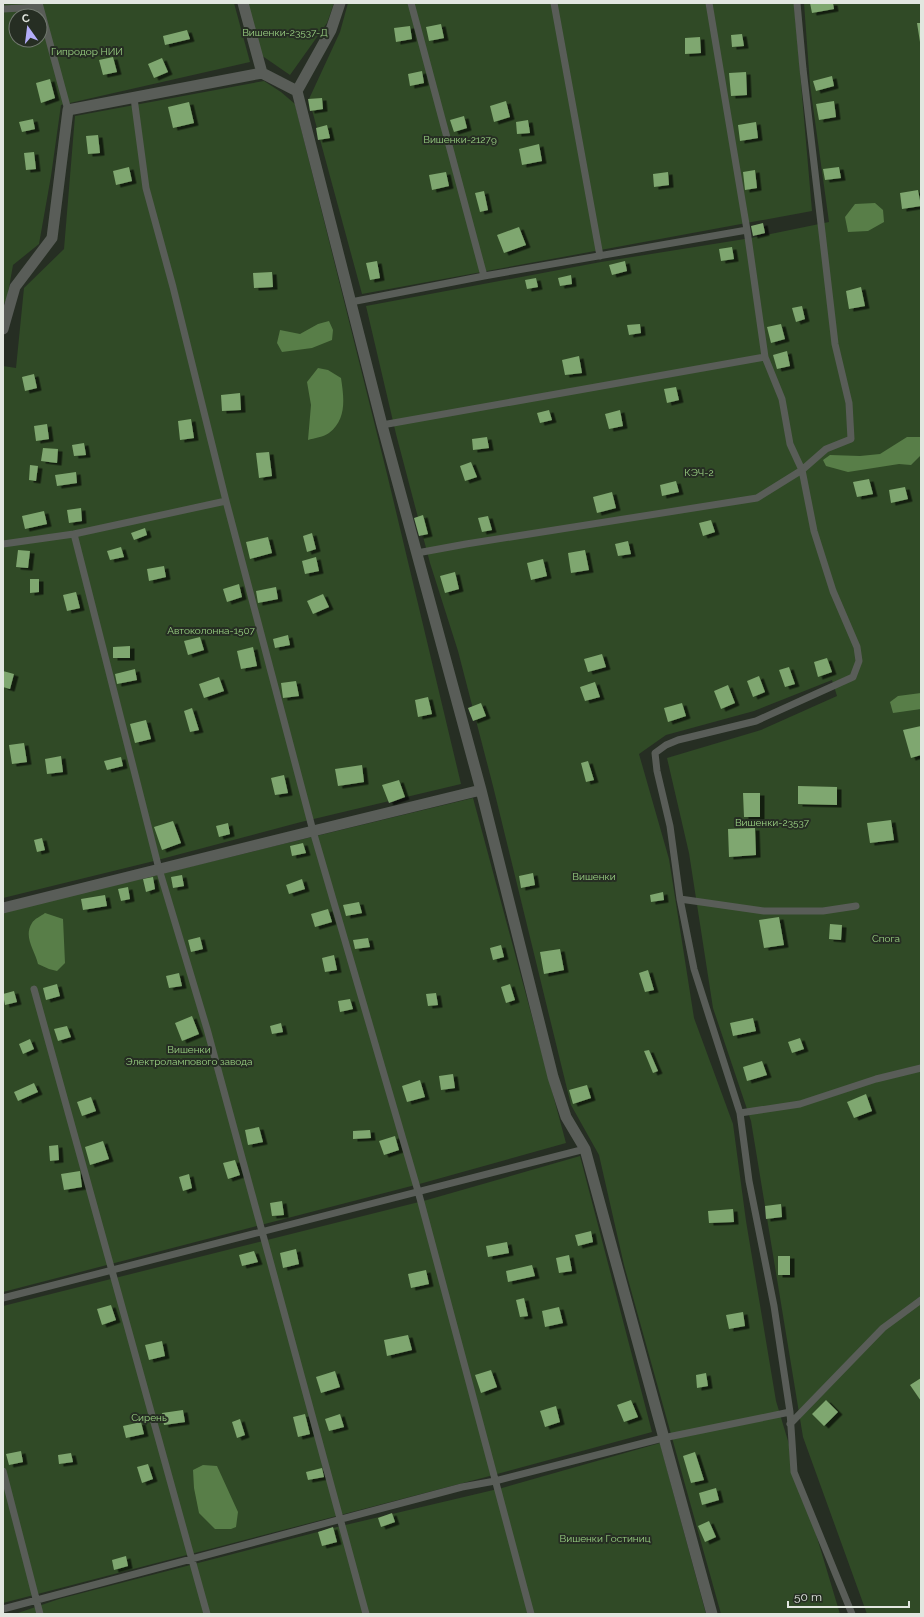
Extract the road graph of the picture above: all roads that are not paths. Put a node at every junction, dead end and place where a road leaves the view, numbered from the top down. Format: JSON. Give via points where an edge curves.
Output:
{"nodes":[{"id":1,"x":243,"y":3,"type":"edge"},
{"id":2,"x":340,"y":3,"type":"edge"},
{"id":3,"x":411,"y":3,"type":"edge"},
{"id":4,"x":554,"y":3,"type":"edge"},
{"id":5,"x":709,"y":3,"type":"edge"},
{"id":6,"x":797,"y":3,"type":"edge"},
{"id":7,"x":40,"y":5,"type":"edge"},
{"id":8,"x":3,"y":9,"type":"edge"},
{"id":9,"x":262,"y":73,"type":"junction"},
{"id":10,"x":297,"y":91,"type":"junction"},
{"id":11,"x":134,"y":98,"type":"junction"},
{"id":12,"x":68,"y":110,"type":"junction"},
{"id":13,"x":747,"y":230,"type":"junction"},
{"id":14,"x":600,"y":256,"type":"junction"},
{"id":15,"x":484,"y":276,"type":"junction"},
{"id":16,"x":351,"y":302,"type":"junction"},
{"id":17,"x":3,"y":329,"type":"edge"},
{"id":18,"x":765,"y":357,"type":"junction"},
{"id":19,"x":382,"y":425,"type":"junction"},
{"id":20,"x":802,"y":470,"type":"junction"},
{"id":21,"x":226,"y":502,"type":"junction"},
{"id":22,"x":74,"y":534,"type":"junction"},
{"id":23,"x":3,"y":544,"type":"edge"},
{"id":24,"x":417,"y":553,"type":"junction"},
{"id":25,"x":481,"y":790,"type":"junction"},
{"id":26,"x":313,"y":831,"type":"junction"},
{"id":27,"x":160,"y":868,"type":"junction"},
{"id":28,"x":680,"y":898,"type":"junction"},
{"id":29,"x":856,"y":906,"type":"dead end"},
{"id":30,"x":3,"y":908,"type":"edge"},
{"id":31,"x":34,"y":989,"type":"dead end"},
{"id":32,"x":921,"y":1068,"type":"edge"},
{"id":33,"x":740,"y":1113,"type":"junction"},
{"id":34,"x":585,"y":1149,"type":"junction"},
{"id":35,"x":418,"y":1191,"type":"junction"},
{"id":36,"x":261,"y":1231,"type":"junction"},
{"id":37,"x":112,"y":1270,"type":"junction"},
{"id":38,"x":3,"y":1298,"type":"edge"},
{"id":39,"x":921,"y":1300,"type":"edge"},
{"id":40,"x":790,"y":1412,"type":"junction"},
{"id":41,"x":790,"y":1424,"type":"junction"},
{"id":42,"x":663,"y":1438,"type":"junction"},
{"id":43,"x":3,"y":1471,"type":"edge"},
{"id":44,"x":495,"y":1481,"type":"junction"},
{"id":45,"x":341,"y":1519,"type":"junction"},
{"id":46,"x":192,"y":1559,"type":"junction"},
{"id":47,"x":36,"y":1600,"type":"junction"},
{"id":48,"x":3,"y":1609,"type":"edge"},
{"id":49,"x":40,"y":1614,"type":"edge"},
{"id":50,"x":207,"y":1614,"type":"edge"},
{"id":51,"x":366,"y":1614,"type":"edge"},
{"id":52,"x":531,"y":1614,"type":"edge"},
{"id":53,"x":712,"y":1614,"type":"edge"},
{"id":54,"x":852,"y":1614,"type":"edge"}],
"edges":[{"from":1,"to":9,"type":"street"},
{"from":2,"to":10,"type":"street","via":[[331,30]]},
{"from":3,"to":15,"type":"lane"},
{"from":4,"to":14,"type":"lane"},
{"from":5,"to":13,"type":"lane"},
{"from":6,"to":20,"type":"lane","via":[[835,344],[849,403],[852,439],[826,449]]},
{"from":7,"to":8,"type":"lane"},
{"from":7,"to":12,"type":"lane"},
{"from":9,"to":10,"type":"street"},
{"from":9,"to":11,"type":"street"},
{"from":10,"to":16,"type":"street"},
{"from":11,"to":12,"type":"street"},
{"from":11,"to":21,"type":"lane","via":[[146,188]]},
{"from":12,"to":17,"type":"street","via":[[52,238],[15,287]]},
{"from":13,"to":14,"type":"lane"},
{"from":13,"to":18,"type":"lane"},
{"from":14,"to":15,"type":"lane"},
{"from":15,"to":16,"type":"lane"},
{"from":16,"to":19,"type":"street"},
{"from":18,"to":19,"type":"lane"},
{"from":18,"to":20,"type":"lane","via":[[782,399],[790,444]]},
{"from":19,"to":24,"type":"street"},
{"from":20,"to":24,"type":"lane","via":[[757,498]]},
{"from":20,"to":28,"type":"lane","via":[[814,531],[833,591],[857,647],[859,661],[853,677],[756,721],[678,740],[655,752],[670,826]]},
{"from":21,"to":22,"type":"lane"},
{"from":21,"to":26,"type":"lane"},
{"from":22,"to":23,"type":"lane"},
{"from":22,"to":27,"type":"lane"},
{"from":24,"to":25,"type":"street"},
{"from":25,"to":26,"type":"street"},
{"from":25,"to":34,"type":"street","via":[[553,1077],[566,1117]]},
{"from":26,"to":27,"type":"street"},
{"from":26,"to":35,"type":"lane"},
{"from":27,"to":30,"type":"street"},
{"from":27,"to":36,"type":"lane","via":[[207,1029]]},
{"from":28,"to":29,"type":"lane","via":[[764,911],[823,911]]},
{"from":28,"to":33,"type":"lane","via":[[694,969]]},
{"from":31,"to":37,"type":"lane"},
{"from":32,"to":33,"type":"lane","via":[[876,1079],[800,1104]]},
{"from":33,"to":40,"type":"lane","via":[[749,1181],[774,1306]]},
{"from":34,"to":35,"type":"lane"},
{"from":34,"to":42,"type":"street"},
{"from":35,"to":36,"type":"lane"},
{"from":35,"to":44,"type":"lane"},
{"from":36,"to":37,"type":"lane"},
{"from":36,"to":45,"type":"lane"},
{"from":37,"to":38,"type":"lane"},
{"from":37,"to":46,"type":"lane"},
{"from":39,"to":41,"type":"lane","via":[[883,1328]]},
{"from":40,"to":41,"type":"lane"},
{"from":40,"to":42,"type":"lane"},
{"from":41,"to":54,"type":"lane","via":[[794,1472]]},
{"from":42,"to":44,"type":"lane"},
{"from":42,"to":53,"type":"street"},
{"from":43,"to":47,"type":"lane"},
{"from":44,"to":45,"type":"lane","via":[[462,1487]]},
{"from":44,"to":52,"type":"lane"},
{"from":45,"to":46,"type":"lane"},
{"from":45,"to":51,"type":"lane"},
{"from":46,"to":47,"type":"lane"},
{"from":46,"to":50,"type":"lane"},
{"from":47,"to":48,"type":"lane"},
{"from":47,"to":49,"type":"lane"}]}
